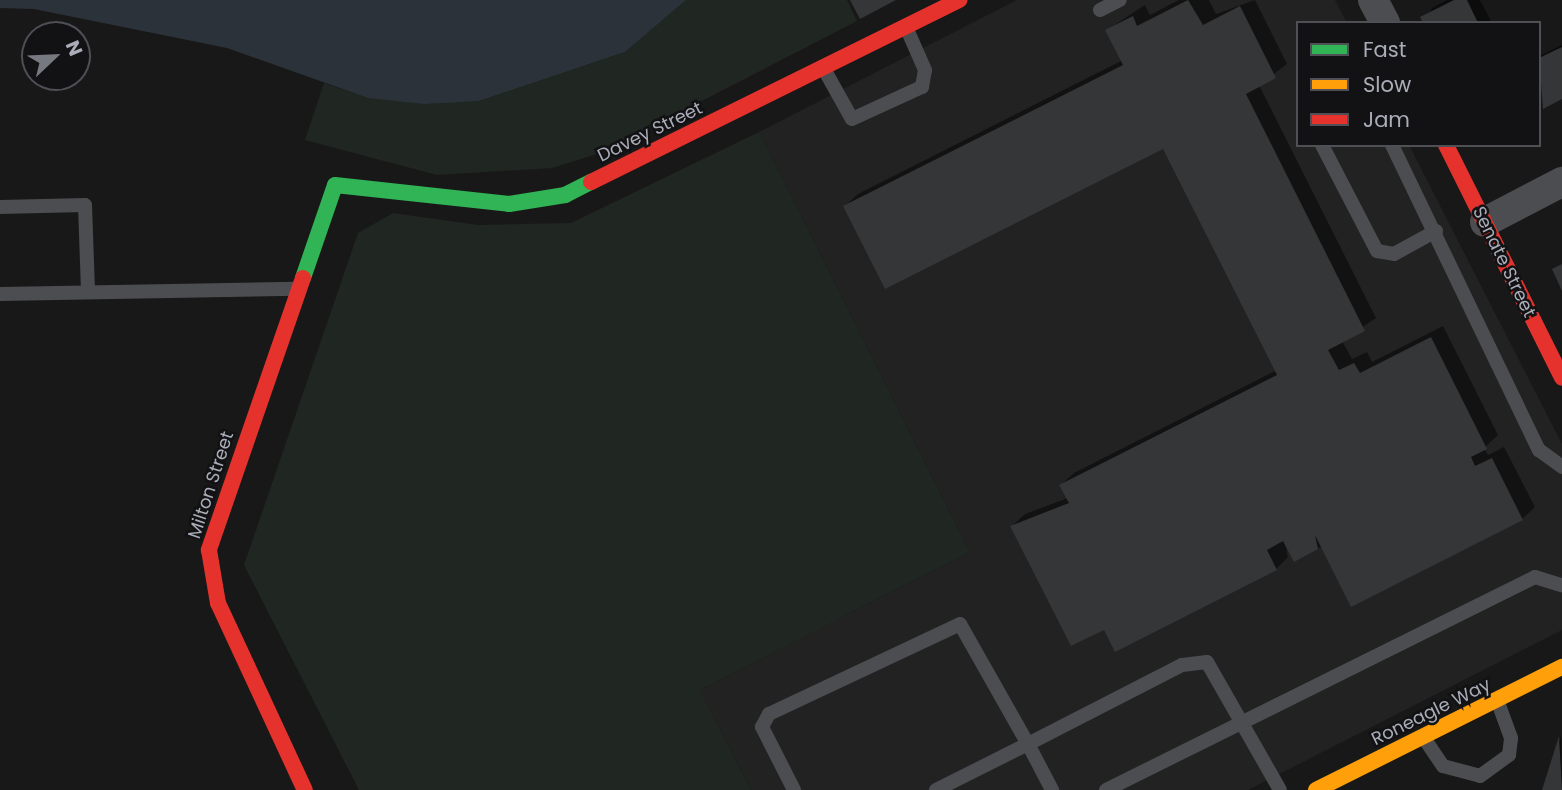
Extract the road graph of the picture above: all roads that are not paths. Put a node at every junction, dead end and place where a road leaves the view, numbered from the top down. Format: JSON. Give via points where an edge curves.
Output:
{"nodes":[{"id":1,"x":960,"y":0,"type":"edge"},
{"id":2,"x":1120,"y":0,"type":"edge"},
{"id":3,"x":1373,"y":0,"type":"edge"},
{"id":4,"x":1100,"y":10,"type":"dead end"},
{"id":5,"x":1384,"y":21,"type":"edge"},
{"id":6,"x":906,"y":27,"type":"junction"},
{"id":7,"x":824,"y":67,"type":"junction"},
{"id":8,"x":1323,"y":147,"type":"edge"},
{"id":9,"x":1393,"y":147,"type":"edge"},
{"id":10,"x":1447,"y":147,"type":"edge"},
{"id":11,"x":1562,"y":182,"type":"edge"},
{"id":12,"x":335,"y":185,"type":"joint"},
{"id":13,"x":0,"y":207,"type":"edge"},
{"id":14,"x":1485,"y":222,"type":"junction"},
{"id":15,"x":1436,"y":231,"type":"junction"},
{"id":16,"x":299,"y":289,"type":"junction"},
{"id":17,"x":88,"y":292,"type":"junction"},
{"id":18,"x":0,"y":294,"type":"edge"},
{"id":19,"x":1562,"y":378,"type":"edge"},
{"id":20,"x":1562,"y":467,"type":"edge"},
{"id":21,"x":1562,"y":585,"type":"edge"},
{"id":22,"x":1562,"y":667,"type":"edge"},
{"id":23,"x":1497,"y":700,"type":"junction"},
{"id":24,"x":1243,"y":720,"type":"junction"},
{"id":25,"x":1423,"y":737,"type":"junction"},
{"id":26,"x":1028,"y":744,"type":"junction"},
{"id":27,"x":305,"y":790,"type":"edge"},
{"id":28,"x":794,"y":790,"type":"edge"},
{"id":29,"x":936,"y":790,"type":"edge"},
{"id":30,"x":1052,"y":790,"type":"edge"},
{"id":31,"x":1106,"y":790,"type":"edge"},
{"id":32,"x":1280,"y":790,"type":"edge"},
{"id":33,"x":1316,"y":790,"type":"edge"}],
"edges":[{"from":1,"to":6,"type":"street","name":"Davey Street"},
{"from":2,"to":4,"type":"lane"},
{"from":3,"to":5,"type":"street"},
{"from":6,"to":7,"type":"street","name":"Davey Street"},
{"from":6,"to":7,"type":"lane","via":[[925,70],[922,87],[852,119]]},
{"from":7,"to":12,"type":"street","name":"Davey Street","via":[[600,178],[536,202]]},
{"from":8,"to":15,"type":"lane","via":[[1377,251],[1394,254]]},
{"from":9,"to":15,"type":"lane"},
{"from":10,"to":14,"type":"street","name":"Senate Street"},
{"from":11,"to":14,"type":"street"},
{"from":12,"to":16,"type":"street","name":"Milton Street"},
{"from":13,"to":17,"type":"lane","via":[[85,205]]},
{"from":14,"to":19,"type":"street","name":"Senate Street"},
{"from":15,"to":20,"type":"lane","via":[[1539,450]]},
{"from":16,"to":17,"type":"lane"},
{"from":16,"to":27,"type":"street","name":"Milton Street","via":[[214,527],[209,575]]},
{"from":17,"to":18,"type":"lane"},
{"from":21,"to":24,"type":"lane","via":[[1535,577]]},
{"from":22,"to":23,"type":"street","name":"Roneagle Way"},
{"from":23,"to":25,"type":"street","name":"Roneagle Way"},
{"from":23,"to":25,"type":"lane","via":[[1511,738],[1509,755],[1480,776],[1443,766]]},
{"from":24,"to":26,"type":"lane","via":[[1217,671],[1197,661]]},
{"from":24,"to":31,"type":"lane"},
{"from":24,"to":32,"type":"lane"},
{"from":25,"to":33,"type":"street","name":"Roneagle Way"},
{"from":26,"to":28,"type":"lane","via":[[966,629],[950,624],[769,713],[762,727]]},
{"from":26,"to":29,"type":"lane"},
{"from":26,"to":30,"type":"lane"}]}
